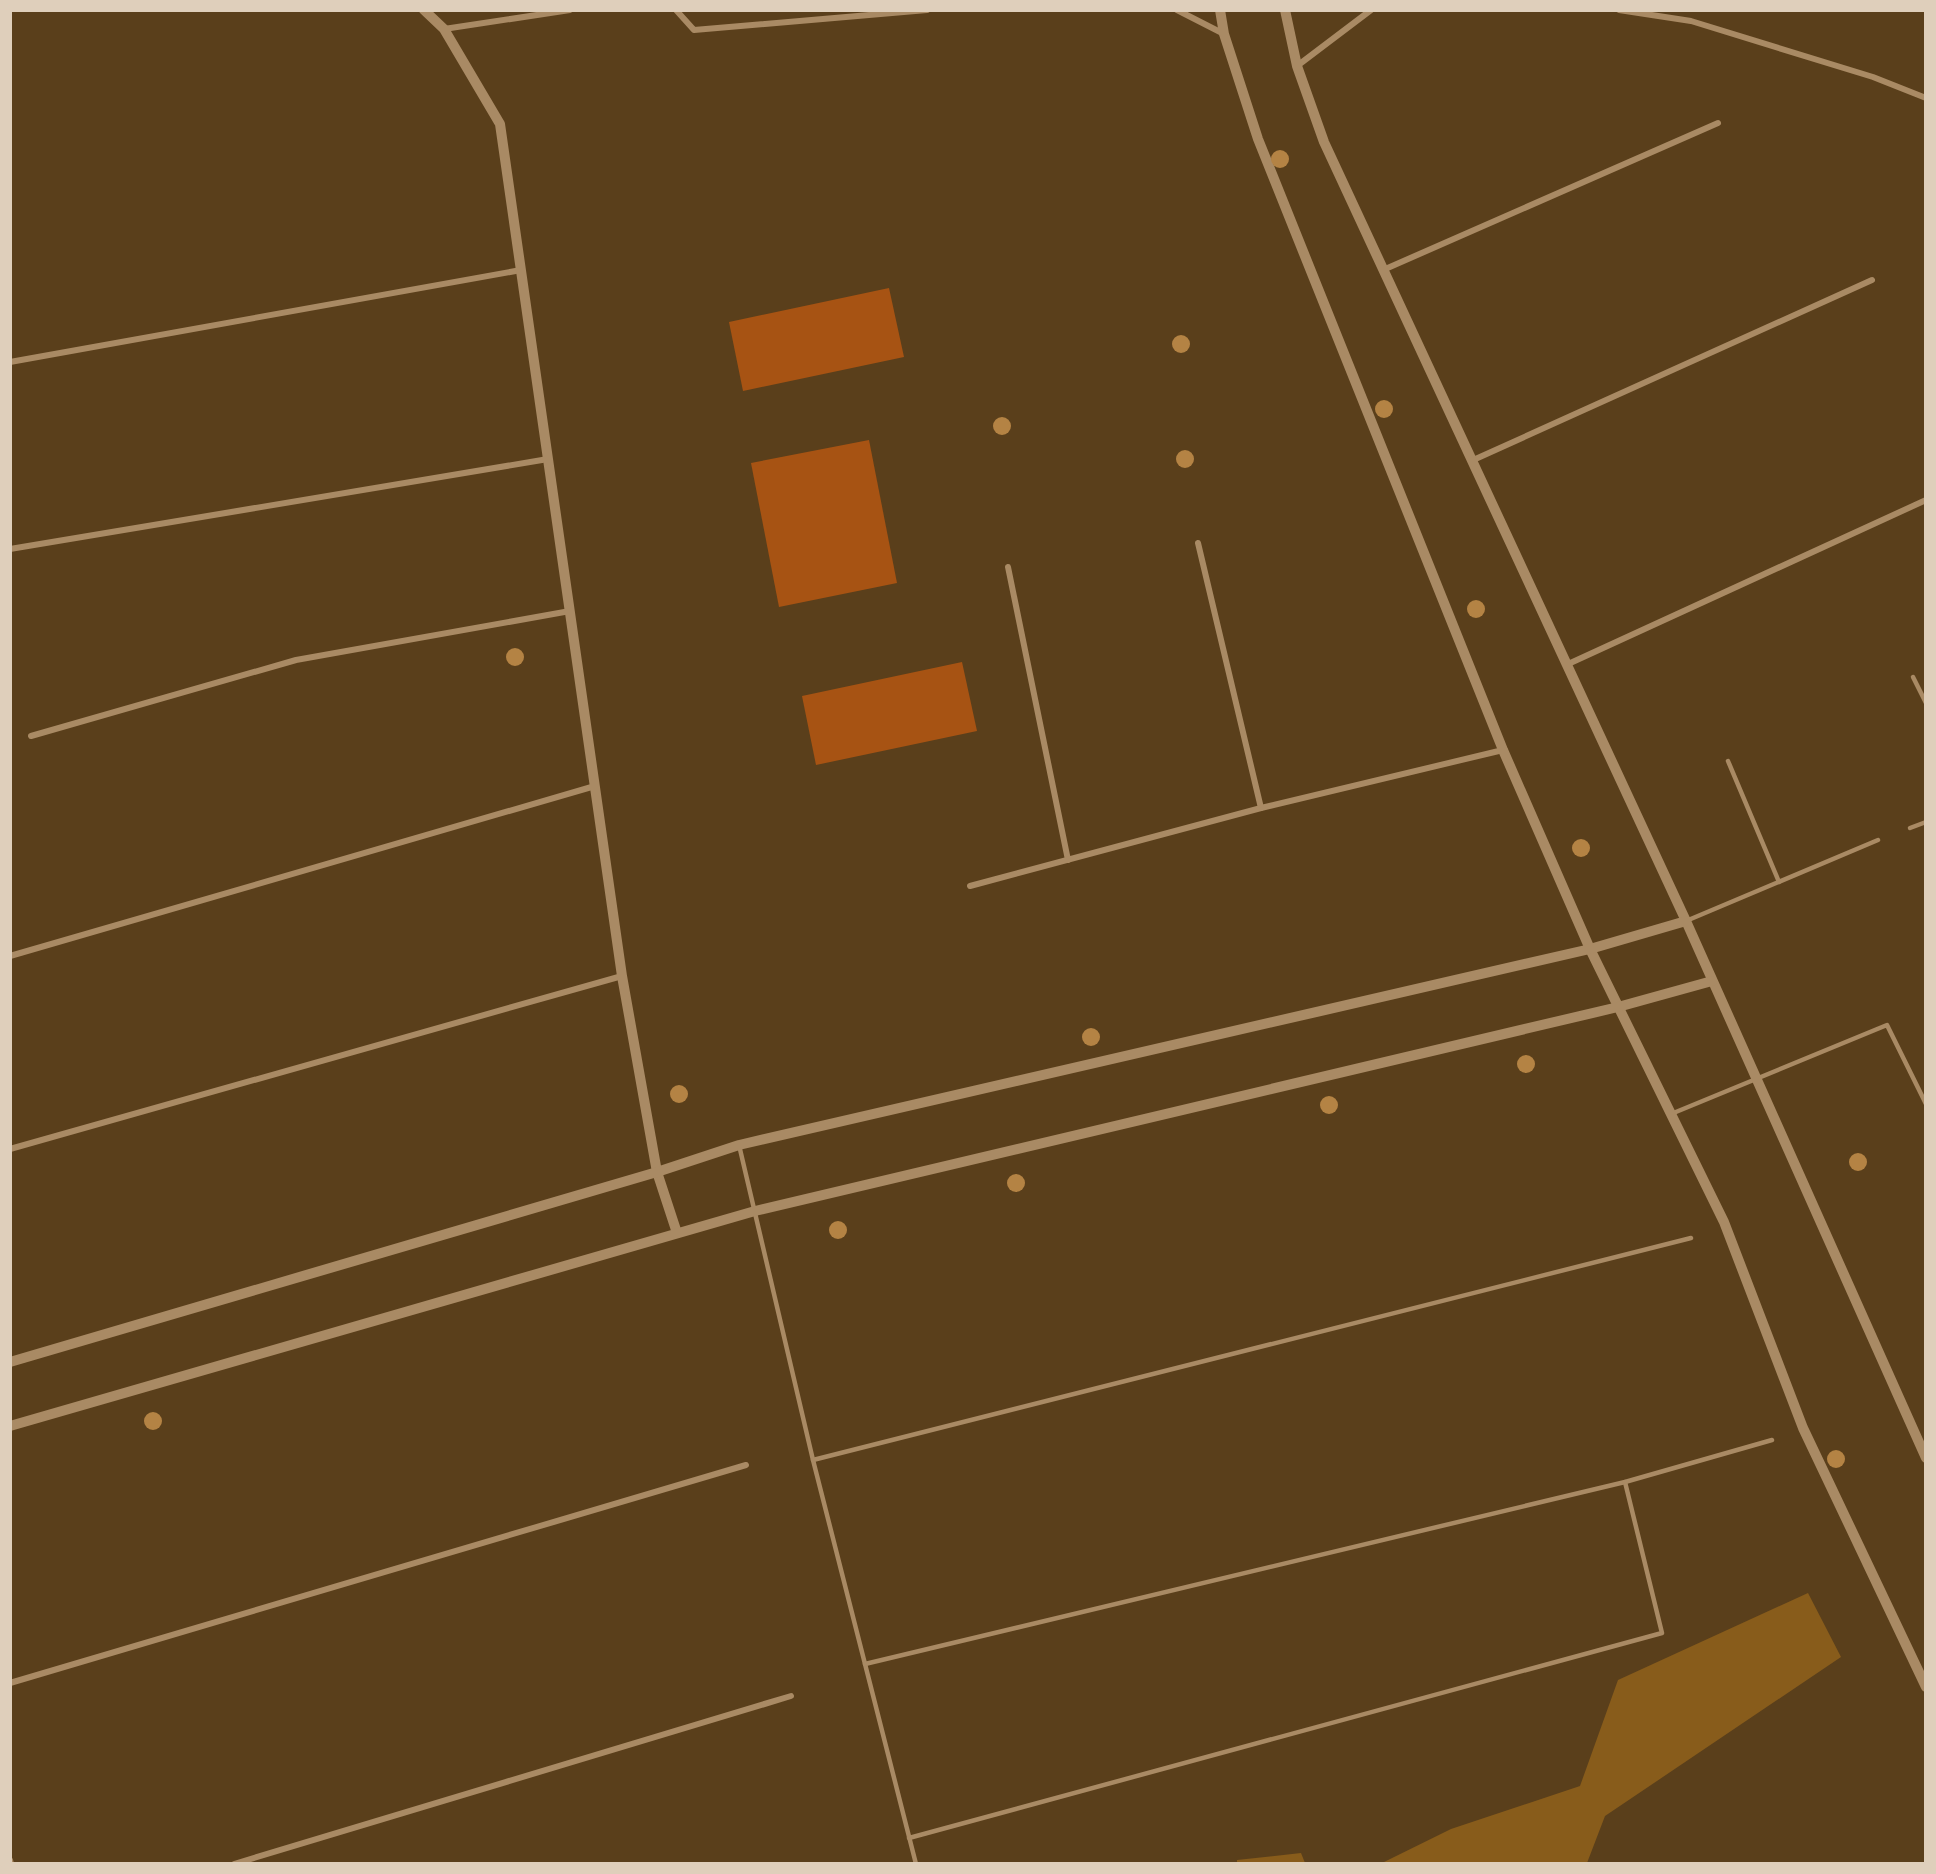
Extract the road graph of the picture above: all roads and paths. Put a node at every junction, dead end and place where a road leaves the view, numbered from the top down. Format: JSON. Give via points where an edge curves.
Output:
{"nodes":[{"id":1,"x":424,"y":10,"type":"edge"},
{"id":2,"x":570,"y":10,"type":"edge"},
{"id":3,"x":676,"y":10,"type":"edge"},
{"id":4,"x":927,"y":10,"type":"edge"},
{"id":5,"x":1177,"y":10,"type":"edge"},
{"id":6,"x":1285,"y":10,"type":"edge"},
{"id":7,"x":1371,"y":10,"type":"edge"},
{"id":8,"x":1619,"y":10,"type":"edge"},
{"id":9,"x":1219,"y":11,"type":"edge"},
{"id":10,"x":444,"y":29,"type":"junction"},
{"id":11,"x":1224,"y":34,"type":"junction"},
{"id":12,"x":1297,"y":66,"type":"junction"},
{"id":13,"x":1926,"y":98,"type":"edge"},
{"id":14,"x":1718,"y":123,"type":"dead end"},
{"id":15,"x":521,"y":270,"type":"junction"},
{"id":16,"x":1383,"y":270,"type":"junction"},
{"id":17,"x":1872,"y":280,"type":"dead end"},
{"id":18,"x":10,"y":362,"type":"edge"},
{"id":19,"x":548,"y":459,"type":"junction"},
{"id":20,"x":1471,"y":461,"type":"junction"},
{"id":21,"x":1926,"y":500,"type":"edge"},
{"id":22,"x":1198,"y":543,"type":"dead end"},
{"id":23,"x":10,"y":549,"type":"edge"},
{"id":24,"x":1008,"y":567,"type":"dead end"},
{"id":25,"x":570,"y":611,"type":"junction"},
{"id":26,"x":1565,"y":666,"type":"junction"},
{"id":27,"x":1913,"y":677,"type":"dead end"},
{"id":28,"x":1926,"y":703,"type":"edge"},
{"id":29,"x":31,"y":736,"type":"dead end"},
{"id":30,"x":1503,"y":750,"type":"junction"},
{"id":31,"x":1728,"y":761,"type":"dead end"},
{"id":32,"x":595,"y":786,"type":"junction"},
{"id":33,"x":1261,"y":808,"type":"junction"},
{"id":34,"x":1926,"y":822,"type":"edge"},
{"id":35,"x":1910,"y":828,"type":"dead end"},
{"id":36,"x":1878,"y":840,"type":"dead end"},
{"id":37,"x":1068,"y":860,"type":"junction"},
{"id":38,"x":1779,"y":882,"type":"junction"},
{"id":39,"x":970,"y":886,"type":"dead end"},
{"id":40,"x":1686,"y":921,"type":"junction"},
{"id":41,"x":1590,"y":949,"type":"junction"},
{"id":42,"x":10,"y":956,"type":"edge"},
{"id":43,"x":622,"y":976,"type":"junction"},
{"id":44,"x":1712,"y":981,"type":"junction"},
{"id":45,"x":1618,"y":1008,"type":"junction"},
{"id":46,"x":1757,"y":1081,"type":"junction"},
{"id":47,"x":1926,"y":1104,"type":"edge"},
{"id":48,"x":1671,"y":1114,"type":"junction"},
{"id":49,"x":739,"y":1145,"type":"junction"},
{"id":50,"x":10,"y":1149,"type":"edge"},
{"id":51,"x":657,"y":1172,"type":"junction"},
{"id":52,"x":755,"y":1211,"type":"junction"},
{"id":53,"x":677,"y":1233,"type":"junction"},
{"id":54,"x":1691,"y":1238,"type":"dead end"},
{"id":55,"x":10,"y":1362,"type":"edge"},
{"id":56,"x":10,"y":1426,"type":"edge"},
{"id":57,"x":1772,"y":1440,"type":"dead end"},
{"id":58,"x":1926,"y":1458,"type":"edge"},
{"id":59,"x":813,"y":1460,"type":"junction"},
{"id":60,"x":746,"y":1465,"type":"dead end"},
{"id":61,"x":1625,"y":1482,"type":"junction"},
{"id":62,"x":866,"y":1664,"type":"junction"},
{"id":63,"x":10,"y":1683,"type":"edge"},
{"id":64,"x":1926,"y":1687,"type":"edge"},
{"id":65,"x":791,"y":1696,"type":"dead end"},
{"id":66,"x":909,"y":1838,"type":"junction"},
{"id":67,"x":234,"y":1863,"type":"edge"},
{"id":68,"x":916,"y":1863,"type":"edge"}],
"edges":[{"from":1,"to":10,"type":"street"},
{"from":2,"to":10,"type":"street"},
{"from":3,"to":4,"type":"street","via":[[694,30]]},
{"from":5,"to":11,"type":"street"},
{"from":6,"to":12,"type":"street"},
{"from":7,"to":12,"type":"street"},
{"from":8,"to":13,"type":"street","via":[[1691,21],[1873,77]]},
{"from":9,"to":11,"type":"street"},
{"from":10,"to":15,"type":"street","via":[[500,124]]},
{"from":11,"to":30,"type":"street","via":[[1258,139]]},
{"from":12,"to":16,"type":"street","via":[[1324,142]]},
{"from":14,"to":16,"type":"street"},
{"from":15,"to":18,"type":"street"},
{"from":15,"to":19,"type":"street"},
{"from":16,"to":20,"type":"street"},
{"from":17,"to":20,"type":"street"},
{"from":19,"to":23,"type":"street"},
{"from":19,"to":25,"type":"street"},
{"from":20,"to":26,"type":"street"},
{"from":21,"to":26,"type":"street"},
{"from":22,"to":33,"type":"street"},
{"from":24,"to":37,"type":"street"},
{"from":25,"to":29,"type":"street","via":[[296,660]]},
{"from":25,"to":32,"type":"street"},
{"from":26,"to":40,"type":"street"},
{"from":27,"to":28,"type":"lane"},
{"from":30,"to":33,"type":"street"},
{"from":30,"to":41,"type":"street"},
{"from":31,"to":38,"type":"lane"},
{"from":32,"to":42,"type":"street"},
{"from":32,"to":43,"type":"street"},
{"from":33,"to":37,"type":"street"},
{"from":34,"to":35,"type":"lane"},
{"from":36,"to":38,"type":"lane"},
{"from":37,"to":39,"type":"street"},
{"from":38,"to":40,"type":"lane"},
{"from":40,"to":41,"type":"street"},
{"from":40,"to":44,"type":"street"},
{"from":41,"to":45,"type":"street"},
{"from":41,"to":49,"type":"street"},
{"from":43,"to":50,"type":"street"},
{"from":43,"to":51,"type":"street"},
{"from":44,"to":45,"type":"street"},
{"from":44,"to":46,"type":"street"},
{"from":45,"to":48,"type":"street"},
{"from":45,"to":52,"type":"street"},
{"from":46,"to":47,"type":"lane","via":[[1887,1025]]},
{"from":46,"to":48,"type":"lane"},
{"from":46,"to":58,"type":"street"},
{"from":48,"to":64,"type":"street","via":[[1724,1222],[1803,1428]]},
{"from":49,"to":51,"type":"street"},
{"from":49,"to":52,"type":"lane"},
{"from":51,"to":53,"type":"street"},
{"from":51,"to":55,"type":"street"},
{"from":52,"to":53,"type":"street"},
{"from":52,"to":59,"type":"lane"},
{"from":53,"to":56,"type":"street"},
{"from":54,"to":59,"type":"lane"},
{"from":57,"to":61,"type":"lane"},
{"from":59,"to":62,"type":"lane"},
{"from":60,"to":63,"type":"street"},
{"from":61,"to":62,"type":"lane"},
{"from":61,"to":66,"type":"lane","via":[[1662,1633]]},
{"from":62,"to":66,"type":"lane"},
{"from":65,"to":67,"type":"street"},
{"from":66,"to":68,"type":"lane"}]}
